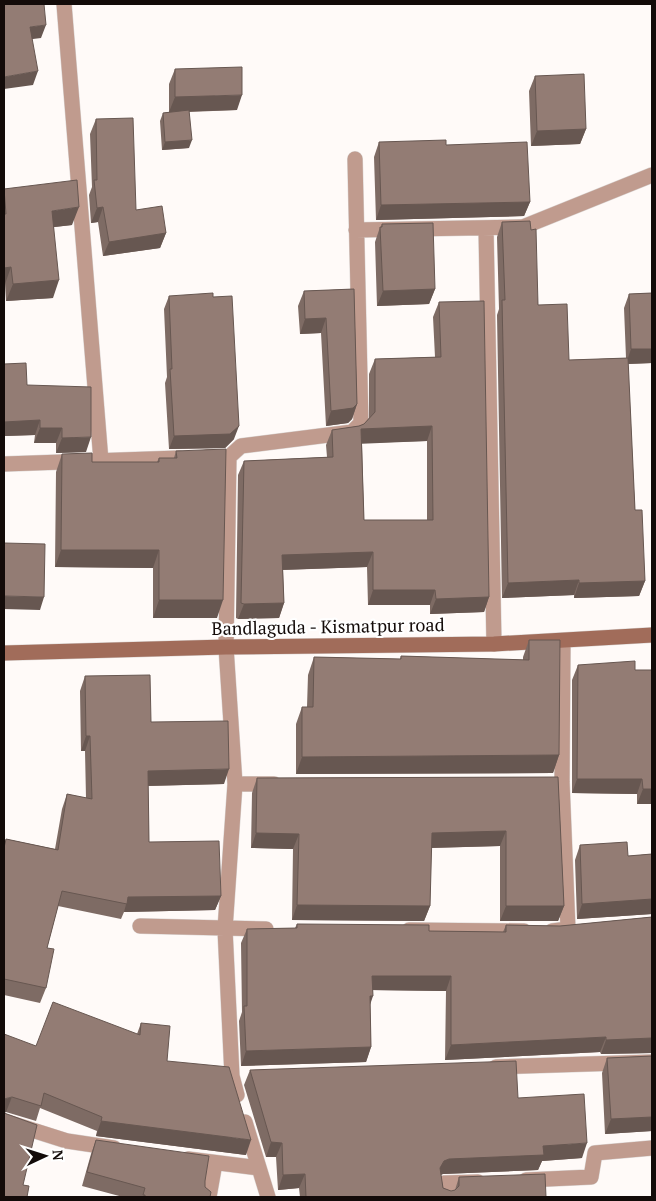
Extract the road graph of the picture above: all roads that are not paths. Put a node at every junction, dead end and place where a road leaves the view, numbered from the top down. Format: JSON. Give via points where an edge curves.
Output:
{"nodes":[{"id":1,"x":64,"y":4,"type":"edge"},
{"id":2,"x":355,"y":159,"type":"dead end"},
{"id":3,"x":652,"y":175,"type":"edge"},
{"id":4,"x":486,"y":228,"type":"junction"},
{"id":5,"x":356,"y":230,"type":"junction"},
{"id":6,"x":228,"y":456,"type":"junction"},
{"id":7,"x":101,"y":461,"type":"junction"},
{"id":8,"x":4,"y":464,"type":"edge"},
{"id":9,"x":652,"y":635,"type":"edge"},
{"id":10,"x":563,"y":641,"type":"junction"},
{"id":11,"x":494,"y":644,"type":"junction"},
{"id":12,"x":226,"y":647,"type":"junction"},
{"id":13,"x":4,"y":653,"type":"edge"},
{"id":14,"x":235,"y":784,"type":"junction"},
{"id":15,"x":285,"y":784,"type":"edge"},
{"id":16,"x":140,"y":926,"type":"dead end"},
{"id":17,"x":586,"y":928,"type":"edge"},
{"id":18,"x":225,"y":929,"type":"junction"},
{"id":19,"x":568,"y":929,"type":"junction"},
{"id":20,"x":283,"y":930,"type":"edge"},
{"id":21,"x":390,"y":930,"type":"edge"},
{"id":22,"x":652,"y":1062,"type":"edge"},
{"id":23,"x":486,"y":1068,"type":"edge"},
{"id":24,"x":232,"y":1076,"type":"junction"},
{"id":25,"x":252,"y":1076,"type":"edge"},
{"id":26,"x":4,"y":1121,"type":"edge"},
{"id":27,"x":652,"y":1148,"type":"edge"},
{"id":28,"x":126,"y":1150,"type":"edge"},
{"id":29,"x":176,"y":1157,"type":"edge"},
{"id":30,"x":215,"y":1163,"type":"junction"},
{"id":31,"x":259,"y":1168,"type":"junction"},
{"id":32,"x":512,"y":1180,"type":"edge"},
{"id":33,"x":493,"y":1181,"type":"edge"},
{"id":34,"x":209,"y":1197,"type":"edge"},
{"id":35,"x":268,"y":1197,"type":"edge"},
{"id":36,"x":445,"y":1197,"type":"edge"}],
"edges":[{"from":1,"to":7,"type":"street"},
{"from":2,"to":5,"type":"street"},
{"from":3,"to":4,"type":"street","via":[[523,227]]},
{"from":4,"to":5,"type":"street"},
{"from":4,"to":11,"type":"street"},
{"from":5,"to":6,"type":"street","via":[[361,423],[352,432],[241,446]]},
{"from":6,"to":7,"type":"street"},
{"from":6,"to":12,"type":"street"},
{"from":7,"to":8,"type":"street"},
{"from":9,"to":10,"type":"street","name":"Bandlaguda - Kismatpur road"},
{"from":10,"to":11,"type":"street","name":"Bandlaguda - Kismatpur road"},
{"from":10,"to":19,"type":"street","via":[[557,782]]},
{"from":11,"to":12,"type":"street","name":"Bandlaguda - Kismatpur road"},
{"from":12,"to":13,"type":"street","name":"Bandlaguda - Kismatpur road"},
{"from":12,"to":14,"type":"street"},
{"from":14,"to":15,"type":"street"},
{"from":14,"to":18,"type":"street"},
{"from":16,"to":18,"type":"street"},
{"from":17,"to":19,"type":"street"},
{"from":18,"to":20,"type":"street"},
{"from":18,"to":24,"type":"street"},
{"from":19,"to":21,"type":"street"},
{"from":22,"to":23,"type":"street"},
{"from":24,"to":25,"type":"street"},
{"from":24,"to":31,"type":"street"},
{"from":26,"to":28,"type":"street","via":[[67,1141]]},
{"from":27,"to":32,"type":"street","via":[[595,1153],[591,1177]]},
{"from":29,"to":30,"type":"street"},
{"from":30,"to":31,"type":"street"},
{"from":30,"to":34,"type":"street"},
{"from":31,"to":35,"type":"street"},
{"from":33,"to":36,"type":"street","via":[[444,1183]]}]}
